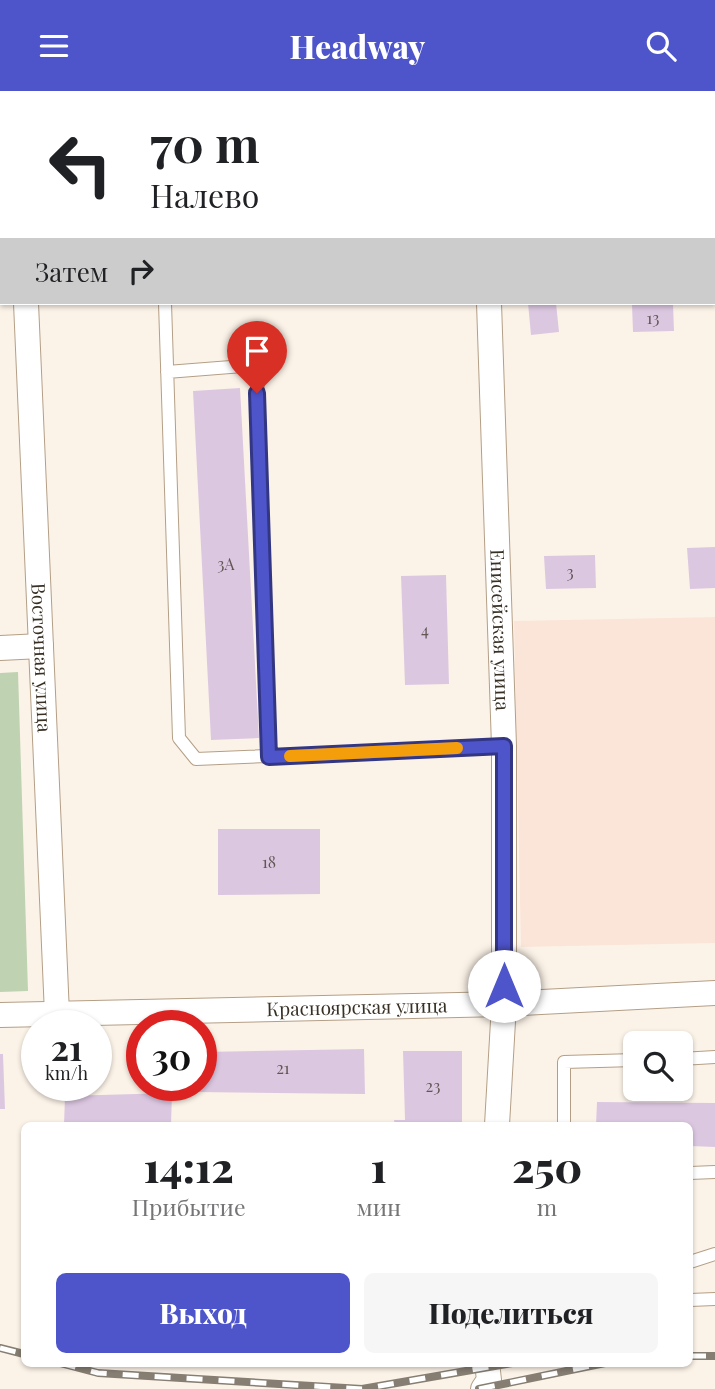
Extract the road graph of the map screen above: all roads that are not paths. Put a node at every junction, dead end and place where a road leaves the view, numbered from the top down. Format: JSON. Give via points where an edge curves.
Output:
{"nodes":[{"id":1,"x":26,"y":305,"type":"edge"},
{"id":2,"x":165,"y":305,"type":"edge"},
{"id":3,"x":489,"y":305,"type":"edge"},
{"id":4,"x":167,"y":372,"type":"junction"},
{"id":5,"x":41,"y":646,"type":"junction"},
{"id":6,"x":0,"y":647,"type":"edge"},
{"id":7,"x":504,"y":746,"type":"junction"},
{"id":8,"x":269,"y":757,"type":"junction"},
{"id":9,"x":715,"y":993,"type":"edge"},
{"id":10,"x":504,"y":1004,"type":"junction"},
{"id":11,"x":57,"y":1010,"type":"edge"},
{"id":12,"x":112,"y":1013,"type":"edge"},
{"id":13,"x":0,"y":1015,"type":"edge"},
{"id":14,"x":21,"y":1015,"type":"edge"},
{"id":15,"x":715,"y":1057,"type":"edge"},
{"id":16,"x":693,"y":1058,"type":"edge"},
{"id":17,"x":623,"y":1060,"type":"edge"},
{"id":18,"x":497,"y":1122,"type":"edge"},
{"id":19,"x":564,"y":1122,"type":"edge"},
{"id":20,"x":693,"y":1173,"type":"edge"},
{"id":21,"x":715,"y":1173,"type":"edge"},
{"id":22,"x":715,"y":1254,"type":"edge"},
{"id":23,"x":693,"y":1261,"type":"edge"},
{"id":24,"x":715,"y":1299,"type":"edge"},
{"id":25,"x":693,"y":1300,"type":"edge"}],
"edges":[{"from":1,"to":5,"type":"street","name":"Восточная улица"},
{"from":2,"to":4,"type":"lane"},
{"from":3,"to":7,"type":"street","name":"Енисейская улица"},
{"from":4,"to":8,"type":"lane","via":[[179,738],[196,759]]},
{"from":4,"to":8,"type":"lane","via":[[257,365]]},
{"from":5,"to":6,"type":"street"},
{"from":5,"to":11,"type":"street","name":"Восточная улица"},
{"from":7,"to":8,"type":"lane"},
{"from":7,"to":10,"type":"street","name":"Енисейская улица"},
{"from":9,"to":10,"type":"street","name":"Красноярская улица"},
{"from":10,"to":12,"type":"street","name":"Красноярская улица"},
{"from":10,"to":18,"type":"street","name":"Енисейская улица"},
{"from":13,"to":14,"type":"street","name":"Красноярская улица"},
{"from":15,"to":16,"type":"lane"},
{"from":17,"to":19,"type":"lane","via":[[564,1062]]},
{"from":20,"to":21,"type":"lane"},
{"from":22,"to":23,"type":"lane"},
{"from":24,"to":25,"type":"lane"}]}
